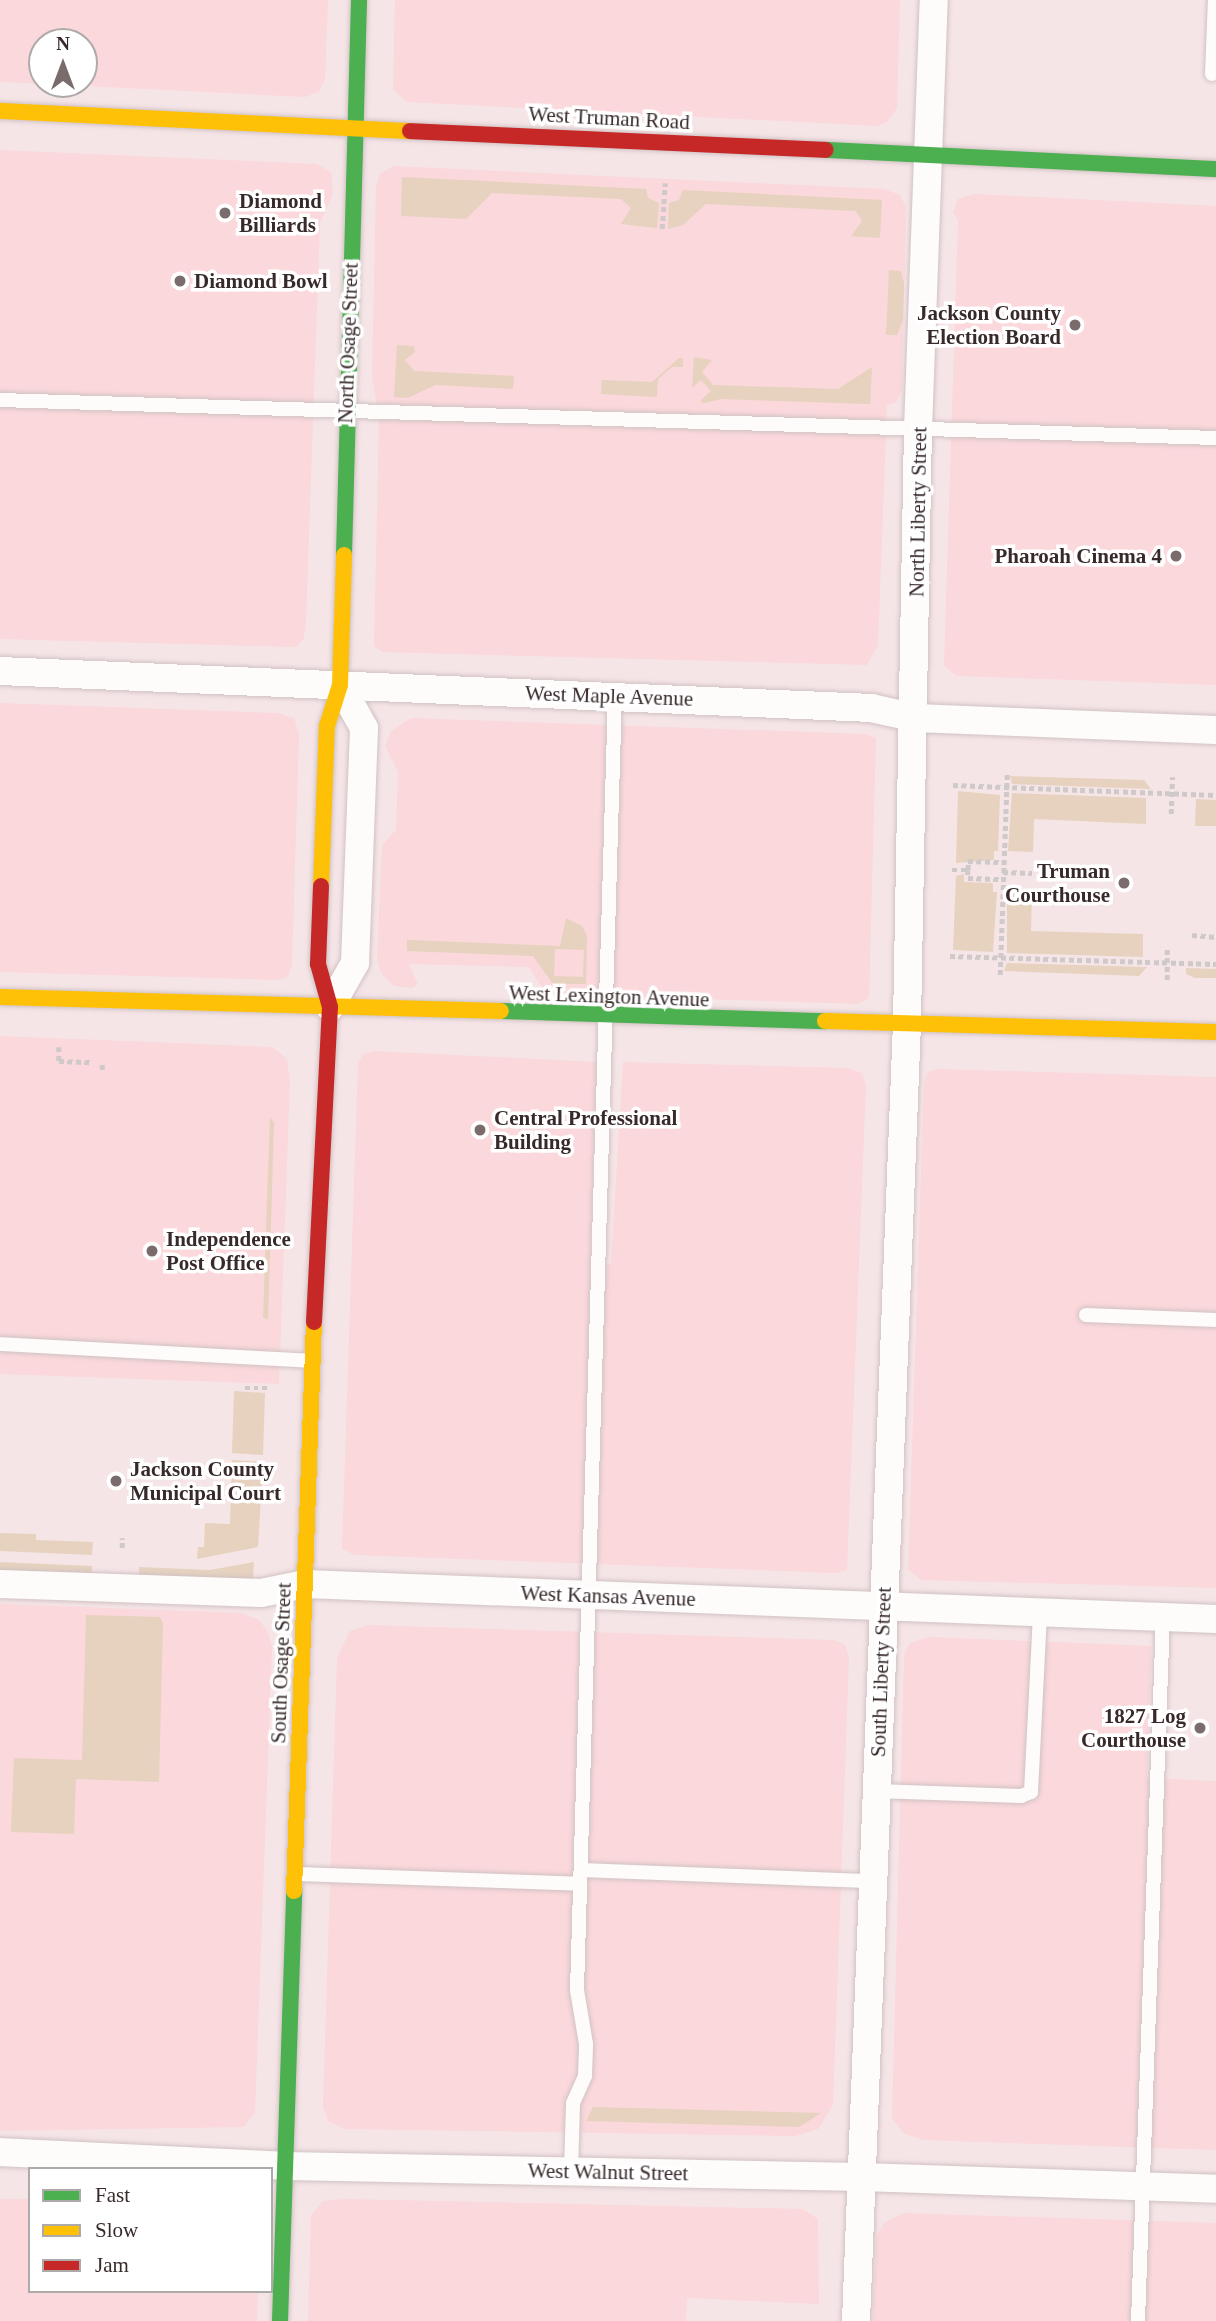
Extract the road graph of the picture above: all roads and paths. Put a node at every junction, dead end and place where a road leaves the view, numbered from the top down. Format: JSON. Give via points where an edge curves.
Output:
{"nodes":[{"id":1,"x":359,"y":0,"type":"edge"},
{"id":2,"x":934,"y":0,"type":"edge"},
{"id":3,"x":1216,"y":0,"type":"edge"},
{"id":4,"x":1212,"y":74,"type":"dead end"},
{"id":5,"x":0,"y":111,"type":"edge"},
{"id":6,"x":355,"y":127,"type":"junction"},
{"id":7,"x":928,"y":153,"type":"junction"},
{"id":8,"x":1216,"y":169,"type":"edge"},
{"id":9,"x":665,"y":183,"type":"dead end"},
{"id":10,"x":662,"y":229,"type":"dead end"},
{"id":11,"x":0,"y":400,"type":"edge"},
{"id":12,"x":346,"y":411,"type":"junction"},
{"id":13,"x":918,"y":429,"type":"junction"},
{"id":14,"x":1216,"y":438,"type":"edge"},
{"id":15,"x":0,"y":671,"type":"edge"},
{"id":16,"x":340,"y":685,"type":"junction"},
{"id":17,"x":615,"y":696,"type":"junction"},
{"id":18,"x":916,"y":718,"type":"junction"},
{"id":19,"x":1216,"y":730,"type":"edge"},
{"id":20,"x":1007,"y":772,"type":"dead end"},
{"id":21,"x":1172,"y":777,"type":"dead end"},
{"id":22,"x":953,"y":785,"type":"dead end"},
{"id":23,"x":1006,"y":787,"type":"junction"},
{"id":24,"x":1171,"y":793,"type":"junction"},
{"id":25,"x":1216,"y":795,"type":"edge"},
{"id":26,"x":1171,"y":814,"type":"dead end"},
{"id":27,"x":1004,"y":862,"type":"junction"},
{"id":28,"x":952,"y":870,"type":"dead end"},
{"id":29,"x":968,"y":870,"type":"junction"},
{"id":30,"x":1003,"y":872,"type":"junction"},
{"id":31,"x":1032,"y":873,"type":"dead end"},
{"id":32,"x":1003,"y":878,"type":"junction"},
{"id":33,"x":1192,"y":935,"type":"dead end"},
{"id":34,"x":1216,"y":937,"type":"edge"},
{"id":35,"x":1167,"y":946,"type":"dead end"},
{"id":36,"x":950,"y":956,"type":"dead end"},
{"id":37,"x":1001,"y":958,"type":"junction"},
{"id":38,"x":1167,"y":962,"type":"junction"},
{"id":39,"x":1216,"y":964,"type":"edge"},
{"id":40,"x":1000,"y":975,"type":"dead end"},
{"id":41,"x":1167,"y":980,"type":"dead end"},
{"id":42,"x":0,"y":997,"type":"edge"},
{"id":43,"x":330,"y":1007,"type":"junction"},
{"id":44,"x":606,"y":1018,"type":"junction"},
{"id":45,"x":907,"y":1023,"type":"junction"},
{"id":46,"x":1216,"y":1032,"type":"edge"},
{"id":47,"x":59,"y":1047,"type":"dead end"},
{"id":48,"x":93,"y":1062,"type":"dead end"},
{"id":49,"x":102,"y":1063,"type":"dead end"},
{"id":50,"x":102,"y":1070,"type":"dead end"},
{"id":51,"x":1086,"y":1315,"type":"dead end"},
{"id":52,"x":1216,"y":1320,"type":"edge"},
{"id":53,"x":0,"y":1344,"type":"edge"},
{"id":54,"x":313,"y":1361,"type":"junction"},
{"id":55,"x":245,"y":1388,"type":"dead end"},
{"id":56,"x":270,"y":1388,"type":"dead end"},
{"id":57,"x":122,"y":1538,"type":"dead end"},
{"id":58,"x":122,"y":1548,"type":"dead end"},
{"id":59,"x":0,"y":1584,"type":"edge"},
{"id":60,"x":305,"y":1584,"type":"junction"},
{"id":61,"x":590,"y":1595,"type":"junction"},
{"id":62,"x":883,"y":1606,"type":"junction"},
{"id":63,"x":1041,"y":1612,"type":"junction"},
{"id":64,"x":1163,"y":1617,"type":"junction"},
{"id":65,"x":1216,"y":1619,"type":"edge"},
{"id":66,"x":876,"y":1791,"type":"junction"},
{"id":67,"x":295,"y":1874,"type":"junction"},
{"id":68,"x":580,"y":1877,"type":"junction"},
{"id":69,"x":873,"y":1881,"type":"junction"},
{"id":70,"x":0,"y":2152,"type":"edge"},
{"id":71,"x":285,"y":2166,"type":"junction"},
{"id":72,"x":571,"y":2171,"type":"junction"},
{"id":73,"x":862,"y":2177,"type":"junction"},
{"id":74,"x":1143,"y":2187,"type":"junction"},
{"id":75,"x":1216,"y":2189,"type":"edge"},
{"id":76,"x":280,"y":2321,"type":"edge"},
{"id":77,"x":856,"y":2321,"type":"edge"},
{"id":78,"x":1138,"y":2321,"type":"edge"}],
"edges":[{"from":1,"to":6,"type":"street","name":"North Osage Street"},
{"from":2,"to":7,"type":"street","name":"North Liberty Street"},
{"from":3,"to":4,"type":"lane"},
{"from":5,"to":6,"type":"street","name":"West Truman Road"},
{"from":6,"to":7,"type":"street","name":"West Truman Road"},
{"from":6,"to":12,"type":"street","name":"North Osage Street"},
{"from":7,"to":8,"type":"street","name":"West Truman Road"},
{"from":7,"to":13,"type":"street","name":"North Liberty Street"},
{"from":9,"to":10,"type":"path"},
{"from":11,"to":12,"type":"lane"},
{"from":12,"to":13,"type":"lane"},
{"from":12,"to":16,"type":"street","name":"North Osage Street"},
{"from":13,"to":14,"type":"lane"},
{"from":13,"to":18,"type":"street","name":"North Liberty Street"},
{"from":15,"to":16,"type":"street","name":"West Maple Avenue"},
{"from":16,"to":17,"type":"street","name":"West Maple Avenue"},
{"from":16,"to":43,"type":"street","name":"North Osage Street","via":[[327,726],[318,964]]},
{"from":16,"to":43,"type":"street","via":[[364,728],[355,963]]},
{"from":17,"to":18,"type":"street","name":"West Maple Avenue","via":[[871,708]]},
{"from":17,"to":44,"type":"lane"},
{"from":18,"to":19,"type":"street","name":"West Maple Avenue"},
{"from":18,"to":45,"type":"street","name":"North Liberty Street"},
{"from":20,"to":23,"type":"path"},
{"from":21,"to":24,"type":"path"},
{"from":22,"to":23,"type":"path"},
{"from":23,"to":24,"type":"path"},
{"from":23,"to":27,"type":"path"},
{"from":24,"to":25,"type":"path"},
{"from":24,"to":26,"type":"path"},
{"from":27,"to":29,"type":"path","via":[[968,861]]},
{"from":27,"to":30,"type":"path"},
{"from":28,"to":29,"type":"path"},
{"from":29,"to":32,"type":"path","via":[[968,878]]},
{"from":30,"to":31,"type":"path"},
{"from":30,"to":32,"type":"path"},
{"from":32,"to":37,"type":"path"},
{"from":33,"to":34,"type":"path"},
{"from":35,"to":38,"type":"path"},
{"from":36,"to":37,"type":"path"},
{"from":37,"to":38,"type":"path"},
{"from":37,"to":40,"type":"path"},
{"from":38,"to":39,"type":"path"},
{"from":38,"to":41,"type":"path"},
{"from":42,"to":43,"type":"street","name":"West Lexington Avenue"},
{"from":43,"to":44,"type":"street","name":"West Lexington Avenue"},
{"from":43,"to":54,"type":"street","name":"South Osage Street"},
{"from":44,"to":45,"type":"street","name":"West Lexington Avenue"},
{"from":44,"to":61,"type":"lane"},
{"from":45,"to":46,"type":"street","name":"West Lexington Avenue"},
{"from":45,"to":62,"type":"street","name":"South Liberty Street"},
{"from":47,"to":48,"type":"path","via":[[59,1061]]},
{"from":49,"to":50,"type":"path"},
{"from":51,"to":52,"type":"lane"},
{"from":53,"to":54,"type":"lane"},
{"from":54,"to":60,"type":"street","name":"South Osage Street"},
{"from":55,"to":56,"type":"path"},
{"from":57,"to":58,"type":"path"},
{"from":59,"to":60,"type":"street","name":"West Kansas Avenue","via":[[261,1593]]},
{"from":60,"to":61,"type":"street","name":"West Kansas Avenue"},
{"from":60,"to":67,"type":"street","name":"South Osage Street"},
{"from":61,"to":62,"type":"street","name":"West Kansas Avenue"},
{"from":61,"to":68,"type":"lane"},
{"from":62,"to":63,"type":"street","name":"West Kansas Avenue"},
{"from":62,"to":66,"type":"street","name":"South Liberty Street"},
{"from":63,"to":64,"type":"street","name":"West Kansas Avenue"},
{"from":63,"to":66,"type":"lane","via":[[1031,1792],[1021,1796]]},
{"from":64,"to":65,"type":"street","name":"West Kansas Avenue"},
{"from":64,"to":74,"type":"lane"},
{"from":66,"to":69,"type":"street","name":"South Liberty Street"},
{"from":67,"to":68,"type":"lane"},
{"from":67,"to":71,"type":"street","name":"South Osage Street"},
{"from":68,"to":69,"type":"lane"},
{"from":68,"to":72,"type":"lane","via":[[577,1990],[586,2044],[585,2076],[573,2103]]},
{"from":69,"to":73,"type":"street","name":"South Liberty Street"},
{"from":70,"to":71,"type":"street","name":"West Walnut Street"},
{"from":71,"to":72,"type":"street","name":"West Walnut Street"},
{"from":71,"to":76,"type":"street","name":"South Osage Street"},
{"from":72,"to":73,"type":"street","name":"West Walnut Street"},
{"from":73,"to":74,"type":"street","name":"West Walnut Street"},
{"from":73,"to":77,"type":"street","name":"South Liberty Street"},
{"from":74,"to":75,"type":"street","name":"West Walnut Street"},
{"from":74,"to":78,"type":"lane"}]}
